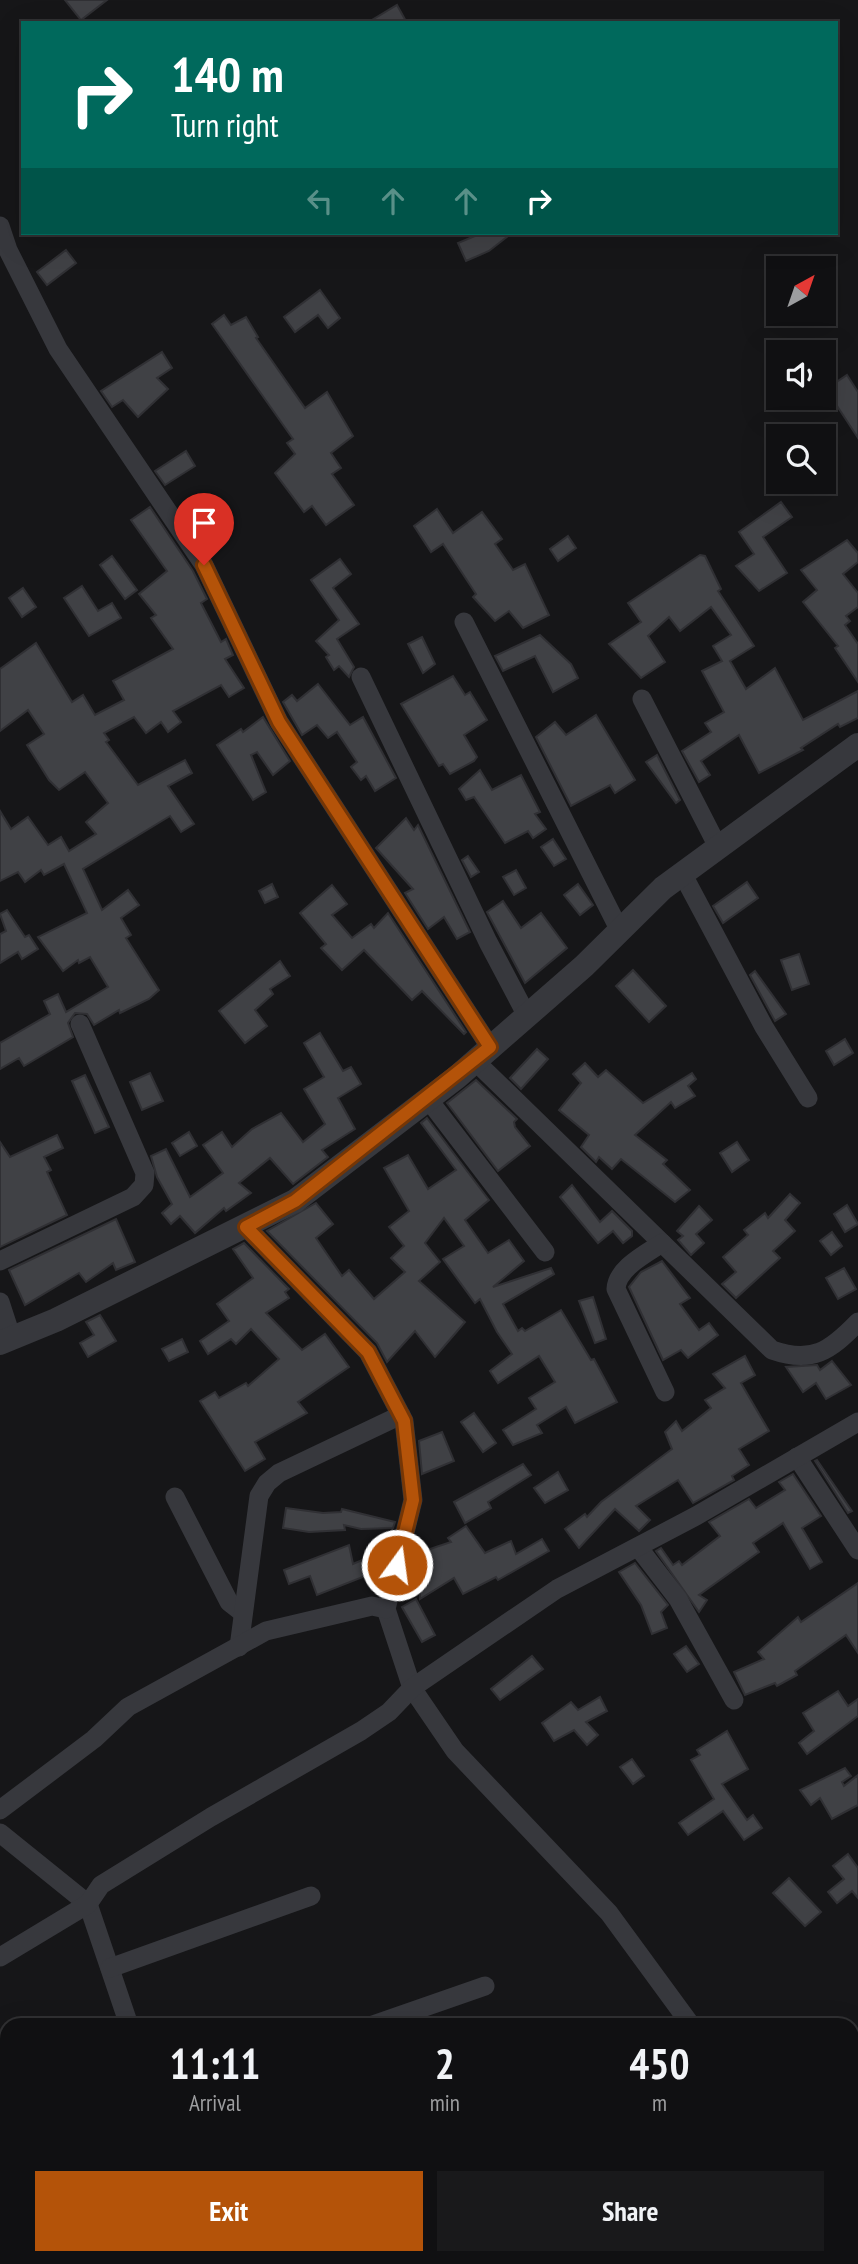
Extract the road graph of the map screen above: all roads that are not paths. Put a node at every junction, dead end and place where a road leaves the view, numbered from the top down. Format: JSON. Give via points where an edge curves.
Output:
{"nodes":[{"id":1,"x":0,"y":226,"type":"edge"},
{"id":2,"x":464,"y":622,"type":"dead end"},
{"id":3,"x":361,"y":677,"type":"dead end"},
{"id":4,"x":642,"y":699,"type":"dead end"},
{"id":5,"x":858,"y":745,"type":"edge"},
{"id":6,"x":718,"y":847,"type":"junction"},
{"id":7,"x":682,"y":873,"type":"junction"},
{"id":8,"x":620,"y":931,"type":"junction"},
{"id":9,"x":527,"y":1016,"type":"junction"},
{"id":10,"x":80,"y":1024,"type":"dead end"},
{"id":11,"x":483,"y":1054,"type":"junction"},
{"id":12,"x":808,"y":1098,"type":"dead end"},
{"id":13,"x":428,"y":1099,"type":"junction"},
{"id":14,"x":246,"y":1227,"type":"junction"},
{"id":15,"x":662,"y":1242,"type":"junction"},
{"id":16,"x":545,"y":1252,"type":"dead end"},
{"id":17,"x":0,"y":1261,"type":"edge"},
{"id":18,"x":0,"y":1302,"type":"edge"},
{"id":19,"x":858,"y":1322,"type":"edge"},
{"id":20,"x":6,"y":1341,"type":"edge"},
{"id":21,"x":665,"y":1392,"type":"dead end"},
{"id":22,"x":401,"y":1415,"type":"junction"},
{"id":23,"x":858,"y":1422,"type":"edge"},
{"id":24,"x":797,"y":1457,"type":"junction"},
{"id":25,"x":175,"y":1497,"type":"dead end"},
{"id":26,"x":638,"y":1547,"type":"junction"},
{"id":27,"x":858,"y":1550,"type":"edge"},
{"id":28,"x":386,"y":1609,"type":"junction"},
{"id":29,"x":243,"y":1613,"type":"junction"},
{"id":30,"x":239,"y":1647,"type":"junction"},
{"id":31,"x":412,"y":1688,"type":"junction"},
{"id":32,"x":734,"y":1700,"type":"dead end"},
{"id":33,"x":0,"y":1810,"type":"edge"},
{"id":34,"x":0,"y":1833,"type":"edge"},
{"id":35,"x":311,"y":1896,"type":"dead end"},
{"id":36,"x":88,"y":1904,"type":"junction"},
{"id":37,"x":0,"y":1957,"type":"edge"},
{"id":38,"x":110,"y":1968,"type":"junction"},
{"id":39,"x":485,"y":1986,"type":"dead end"},
{"id":40,"x":127,"y":2018,"type":"edge"},
{"id":41,"x":393,"y":2018,"type":"edge"},
{"id":42,"x":686,"y":2018,"type":"edge"}],
"edges":[{"from":1,"to":11,"type":"street","via":[[58,349],[204,565],[279,722]]},
{"from":2,"to":8,"type":"street"},
{"from":3,"to":9,"type":"street"},
{"from":4,"to":6,"type":"street"},
{"from":5,"to":6,"type":"street"},
{"from":6,"to":7,"type":"street"},
{"from":7,"to":8,"type":"street"},
{"from":7,"to":12,"type":"street","via":[[764,1027]]},
{"from":8,"to":9,"type":"street"},
{"from":9,"to":11,"type":"street"},
{"from":10,"to":17,"type":"street","via":[[145,1173],[144,1185],[133,1197]]},
{"from":11,"to":13,"type":"street"},
{"from":11,"to":15,"type":"street"},
{"from":13,"to":14,"type":"street","via":[[295,1201]]},
{"from":13,"to":16,"type":"street"},
{"from":14,"to":20,"type":"street"},
{"from":14,"to":22,"type":"street","via":[[368,1352]]},
{"from":15,"to":19,"type":"street","via":[[772,1350],[793,1357],[817,1354]]},
{"from":15,"to":21,"type":"street","via":[[624,1270],[616,1289]]},
{"from":18,"to":20,"type":"street"},
{"from":22,"to":28,"type":"street","via":[[413,1500]]},
{"from":22,"to":29,"type":"street","via":[[267,1483],[259,1496]]},
{"from":23,"to":24,"type":"street"},
{"from":24,"to":26,"type":"street"},
{"from":24,"to":27,"type":"street"},
{"from":25,"to":29,"type":"street","via":[[229,1602]]},
{"from":26,"to":31,"type":"street","via":[[557,1589]]},
{"from":26,"to":32,"type":"street","via":[[678,1599]]},
{"from":28,"to":30,"type":"street","via":[[372,1606],[267,1631]]},
{"from":28,"to":31,"type":"street"},
{"from":29,"to":30,"type":"street"},
{"from":30,"to":33,"type":"street","via":[[128,1707],[94,1739]]},
{"from":31,"to":36,"type":"street","via":[[388,1712],[333,1749],[101,1885]]},
{"from":31,"to":42,"type":"street","via":[[455,1751],[610,1913]]},
{"from":34,"to":36,"type":"street"},
{"from":35,"to":38,"type":"street"},
{"from":36,"to":37,"type":"street"},
{"from":36,"to":38,"type":"street"},
{"from":38,"to":40,"type":"street"},
{"from":39,"to":41,"type":"street"}]}
